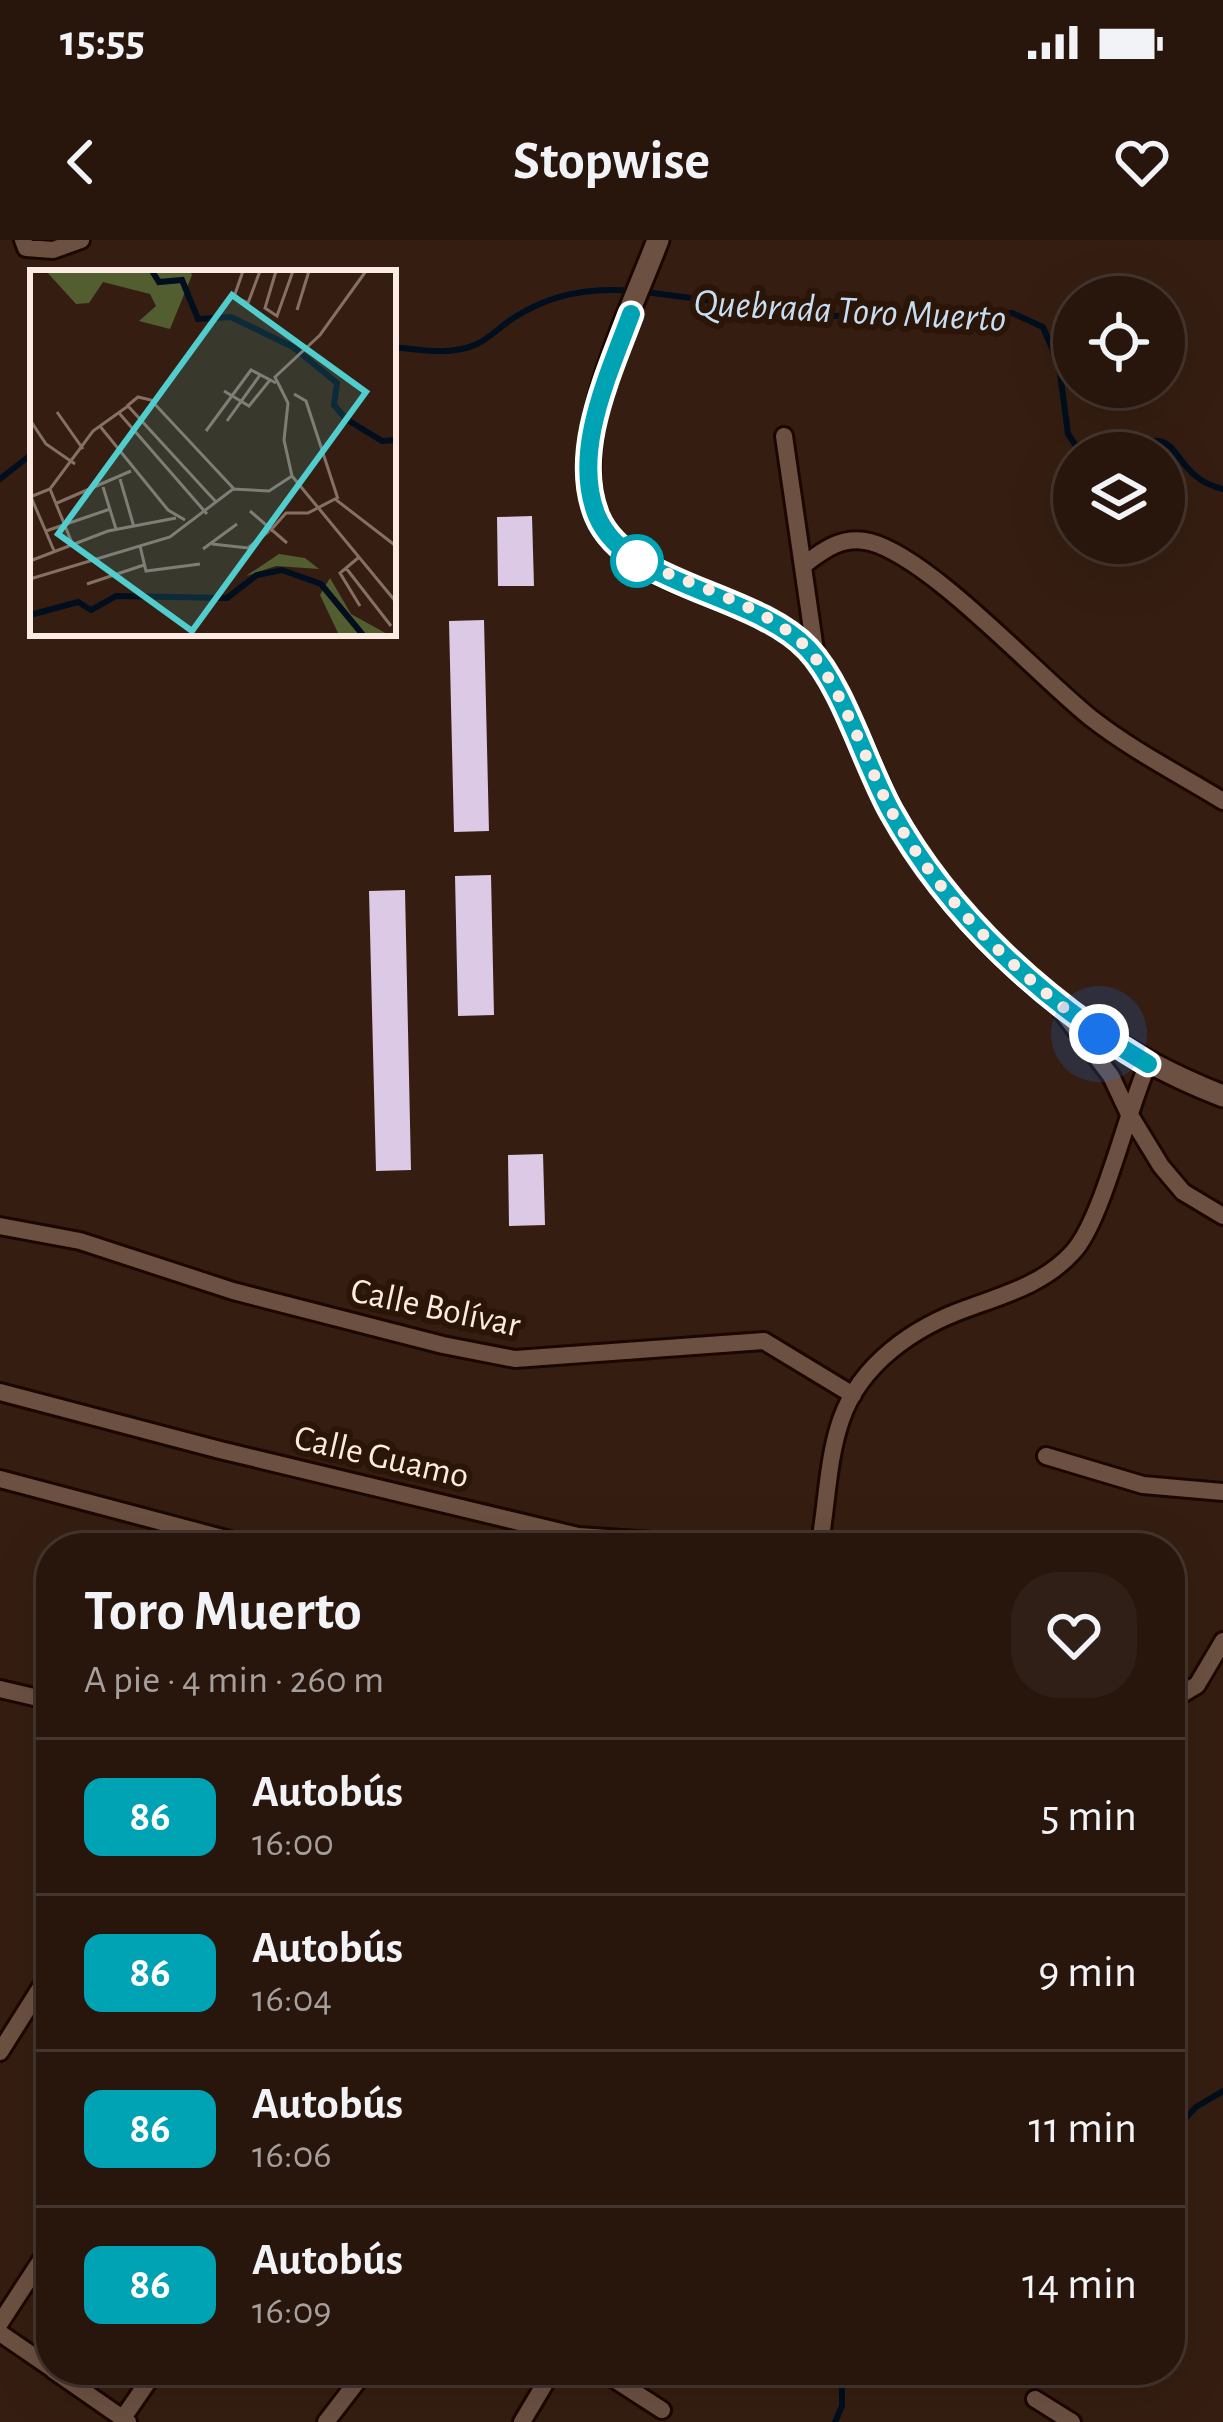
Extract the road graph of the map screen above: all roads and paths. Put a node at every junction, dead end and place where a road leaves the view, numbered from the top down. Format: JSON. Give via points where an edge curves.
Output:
{"nodes":[{"id":1,"x":81,"y":240,"type":"edge"},
{"id":2,"x":658,"y":240,"type":"edge"},
{"id":3,"x":25,"y":244,"type":"edge"},
{"id":4,"x":784,"y":436,"type":"dead end"},
{"id":5,"x":804,"y":565,"type":"junction"},
{"id":6,"x":816,"y":657,"type":"junction"},
{"id":7,"x":1223,"y":801,"type":"edge"},
{"id":8,"x":1035,"y":982,"type":"junction"},
{"id":9,"x":1148,"y":1064,"type":"junction"},
{"id":10,"x":1223,"y":1096,"type":"edge"},
{"id":11,"x":1128,"y":1112,"type":"junction"},
{"id":12,"x":1223,"y":1216,"type":"edge"},
{"id":13,"x":0,"y":1226,"type":"edge"},
{"id":14,"x":0,"y":1392,"type":"edge"},
{"id":15,"x":853,"y":1396,"type":"junction"},
{"id":16,"x":1046,"y":1456,"type":"dead end"},
{"id":17,"x":0,"y":1479,"type":"edge"},
{"id":18,"x":1223,"y":1492,"type":"edge"},
{"id":19,"x":203,"y":1533,"type":"edge"},
{"id":20,"x":566,"y":1533,"type":"edge"},
{"id":21,"x":821,"y":1533,"type":"edge"},
{"id":22,"x":1223,"y":1641,"type":"edge"},
{"id":23,"x":0,"y":1689,"type":"edge"},
{"id":24,"x":1185,"y":1692,"type":"edge"},
{"id":25,"x":36,"y":1697,"type":"edge"},
{"id":26,"x":36,"y":1995,"type":"edge"},
{"id":27,"x":0,"y":2052,"type":"edge"},
{"id":28,"x":36,"y":2268,"type":"edge"},
{"id":29,"x":0,"y":2323,"type":"edge"},
{"id":30,"x":0,"y":2333,"type":"edge"},
{"id":31,"x":36,"y":2358,"type":"edge"},
{"id":32,"x":75,"y":2385,"type":"edge"},
{"id":33,"x":147,"y":2385,"type":"edge"},
{"id":34,"x":354,"y":2385,"type":"edge"},
{"id":35,"x":544,"y":2385,"type":"edge"},
{"id":36,"x":623,"y":2385,"type":"edge"},
{"id":37,"x":1035,"y":2398,"type":"dead end"},
{"id":38,"x":662,"y":2410,"type":"dead end"},
{"id":39,"x":125,"y":2420,"type":"edge"},
{"id":40,"x":326,"y":2422,"type":"edge"},
{"id":41,"x":522,"y":2422,"type":"edge"},
{"id":42,"x":1072,"y":2422,"type":"edge"}],
"edges":[{"from":1,"to":3,"type":"street","via":[[53,250]]},
{"from":2,"to":6,"type":"street","via":[[592,440],[589,482],[599,520],[633,559],[770,620]]},
{"from":4,"to":5,"type":"street"},
{"from":5,"to":6,"type":"street"},
{"from":5,"to":7,"type":"street","via":[[845,541],[882,546],[949,593],[1094,720]]},
{"from":6,"to":8,"type":"street","via":[[923,860]]},
{"from":8,"to":9,"type":"street"},
{"from":8,"to":11,"type":"street","via":[[1096,1052]]},
{"from":9,"to":10,"type":"street"},
{"from":9,"to":11,"type":"street"},
{"from":11,"to":12,"type":"street","via":[[1183,1192]]},
{"from":11,"to":15,"type":"street","via":[[1090,1226],[1071,1255],[1037,1282],[913,1334]]},
{"from":13,"to":15,"type":"street","name":"Calle Bolívar","via":[[80,1240],[233,1291],[515,1359],[764,1341]]},
{"from":14,"to":20,"type":"street","name":"Calle Guamo"},
{"from":15,"to":21,"type":"street","via":[[840,1422]]},
{"from":16,"to":18,"type":"street","via":[[1143,1485]]},
{"from":17,"to":19,"type":"street"},
{"from":22,"to":24,"type":"street"},
{"from":23,"to":25,"type":"street"},
{"from":26,"to":27,"type":"street"},
{"from":28,"to":29,"type":"street"},
{"from":30,"to":31,"type":"street"},
{"from":32,"to":39,"type":"street"},
{"from":33,"to":39,"type":"street"},
{"from":34,"to":40,"type":"street"},
{"from":35,"to":41,"type":"street"},
{"from":36,"to":38,"type":"street"},
{"from":37,"to":42,"type":"street"}]}
